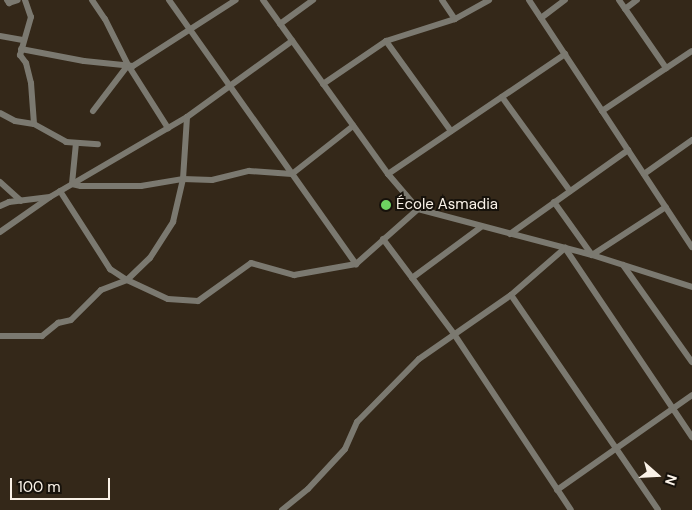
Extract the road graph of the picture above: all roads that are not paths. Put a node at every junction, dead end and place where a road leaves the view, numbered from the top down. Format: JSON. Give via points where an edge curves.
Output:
{"nodes":[{"id":1,"x":7,"y":0,"type":"edge"},
{"id":2,"x":18,"y":0,"type":"edge"},
{"id":3,"x":25,"y":0,"type":"edge"},
{"id":4,"x":92,"y":0,"type":"edge"},
{"id":5,"x":169,"y":0,"type":"edge"},
{"id":6,"x":236,"y":0,"type":"edge"},
{"id":7,"x":263,"y":0,"type":"edge"},
{"id":8,"x":313,"y":0,"type":"edge"},
{"id":9,"x":442,"y":0,"type":"edge"},
{"id":10,"x":489,"y":0,"type":"edge"},
{"id":11,"x":529,"y":0,"type":"edge"},
{"id":12,"x":565,"y":0,"type":"edge"},
{"id":13,"x":619,"y":0,"type":"edge"},
{"id":14,"x":637,"y":0,"type":"edge"},
{"id":15,"x":625,"y":9,"type":"junction"},
{"id":16,"x":540,"y":18,"type":"junction"},
{"id":17,"x":455,"y":19,"type":"junction"},
{"id":18,"x":280,"y":24,"type":"junction"},
{"id":19,"x":190,"y":30,"type":"junction"},
{"id":20,"x":0,"y":36,"type":"edge"},
{"id":21,"x":23,"y":40,"type":"junction"},
{"id":22,"x":292,"y":41,"type":"junction"},
{"id":23,"x":386,"y":41,"type":"junction"},
{"id":24,"x":21,"y":49,"type":"junction"},
{"id":25,"x":692,"y":51,"type":"edge"},
{"id":26,"x":565,"y":54,"type":"junction"},
{"id":27,"x":128,"y":66,"type":"junction"},
{"id":28,"x":666,"y":68,"type":"junction"},
{"id":29,"x":323,"y":84,"type":"junction"},
{"id":30,"x":231,"y":87,"type":"junction"},
{"id":31,"x":502,"y":97,"type":"junction"},
{"id":32,"x":93,"y":111,"type":"dead end"},
{"id":33,"x":602,"y":111,"type":"junction"},
{"id":34,"x":0,"y":113,"type":"edge"},
{"id":35,"x":186,"y":117,"type":"junction"},
{"id":36,"x":34,"y":124,"type":"junction"},
{"id":37,"x":353,"y":126,"type":"junction"},
{"id":38,"x":168,"y":128,"type":"junction"},
{"id":39,"x":451,"y":131,"type":"junction"},
{"id":40,"x":692,"y":140,"type":"edge"},
{"id":41,"x":76,"y":142,"type":"junction"},
{"id":42,"x":98,"y":144,"type":"dead end"},
{"id":43,"x":628,"y":150,"type":"junction"},
{"id":44,"x":292,"y":174,"type":"junction"},
{"id":45,"x":388,"y":174,"type":"junction"},
{"id":46,"x":644,"y":174,"type":"junction"},
{"id":47,"x":183,"y":179,"type":"junction"},
{"id":48,"x":0,"y":182,"type":"edge"},
{"id":49,"x":72,"y":184,"type":"junction"},
{"id":50,"x":60,"y":191,"type":"junction"},
{"id":51,"x":570,"y":191,"type":"junction"},
{"id":52,"x":50,"y":197,"type":"junction"},
{"id":53,"x":21,"y":201,"type":"junction"},
{"id":54,"x":554,"y":202,"type":"junction"},
{"id":55,"x":0,"y":206,"type":"edge"},
{"id":56,"x":666,"y":208,"type":"junction"},
{"id":57,"x":418,"y":209,"type":"junction"},
{"id":58,"x":481,"y":227,"type":"junction"},
{"id":59,"x":0,"y":232,"type":"edge"},
{"id":60,"x":510,"y":234,"type":"junction"},
{"id":61,"x":384,"y":240,"type":"junction"},
{"id":62,"x":692,"y":247,"type":"edge"},
{"id":63,"x":565,"y":248,"type":"junction"},
{"id":64,"x":592,"y":255,"type":"junction"},
{"id":65,"x":356,"y":264,"type":"junction"},
{"id":66,"x":623,"y":265,"type":"junction"},
{"id":67,"x":412,"y":278,"type":"junction"},
{"id":68,"x":126,"y":280,"type":"junction"},
{"id":69,"x":692,"y":287,"type":"edge"},
{"id":70,"x":510,"y":295,"type":"junction"},
{"id":71,"x":454,"y":334,"type":"junction"},
{"id":72,"x":0,"y":336,"type":"edge"},
{"id":73,"x":692,"y":362,"type":"edge"},
{"id":74,"x":692,"y":395,"type":"edge"},
{"id":75,"x":673,"y":409,"type":"junction"},
{"id":76,"x":692,"y":437,"type":"edge"},
{"id":77,"x":615,"y":449,"type":"junction"},
{"id":78,"x":557,"y":490,"type":"junction"},
{"id":79,"x":282,"y":510,"type":"edge"},
{"id":80,"x":572,"y":510,"type":"edge"},
{"id":81,"x":658,"y":510,"type":"edge"}],
"edges":[{"from":1,"to":2,"type":"street","via":[[9,3]]},
{"from":3,"to":21,"type":"street","via":[[31,17]]},
{"from":4,"to":27,"type":"street"},
{"from":5,"to":19,"type":"street"},
{"from":6,"to":19,"type":"street"},
{"from":7,"to":18,"type":"street"},
{"from":8,"to":18,"type":"street"},
{"from":9,"to":17,"type":"street"},
{"from":10,"to":17,"type":"street"},
{"from":11,"to":16,"type":"street"},
{"from":12,"to":16,"type":"street"},
{"from":13,"to":15,"type":"street"},
{"from":14,"to":15,"type":"street"},
{"from":15,"to":28,"type":"street"},
{"from":16,"to":26,"type":"street"},
{"from":17,"to":23,"type":"street"},
{"from":18,"to":22,"type":"street"},
{"from":19,"to":27,"type":"street","via":[[133,66]]},
{"from":19,"to":30,"type":"street"},
{"from":20,"to":21,"type":"street"},
{"from":21,"to":24,"type":"street"},
{"from":22,"to":29,"type":"street"},
{"from":22,"to":30,"type":"street"},
{"from":23,"to":29,"type":"street"},
{"from":23,"to":39,"type":"street"},
{"from":24,"to":27,"type":"street"},
{"from":24,"to":36,"type":"street","via":[[20,55],[26,63],[31,83]]},
{"from":25,"to":28,"type":"street"},
{"from":26,"to":31,"type":"street"},
{"from":26,"to":33,"type":"street"},
{"from":27,"to":32,"type":"street"},
{"from":27,"to":38,"type":"street"},
{"from":28,"to":33,"type":"street"},
{"from":29,"to":37,"type":"street"},
{"from":30,"to":35,"type":"street"},
{"from":30,"to":44,"type":"street"},
{"from":31,"to":39,"type":"street"},
{"from":31,"to":51,"type":"street"},
{"from":33,"to":43,"type":"street"},
{"from":34,"to":36,"type":"street","via":[[15,121]]},
{"from":35,"to":38,"type":"street"},
{"from":35,"to":47,"type":"street"},
{"from":36,"to":41,"type":"street","via":[[66,142]]},
{"from":37,"to":44,"type":"street"},
{"from":37,"to":45,"type":"street"},
{"from":38,"to":49,"type":"street"},
{"from":39,"to":45,"type":"street"},
{"from":40,"to":46,"type":"street"},
{"from":41,"to":42,"type":"street"},
{"from":41,"to":49,"type":"street"},
{"from":43,"to":46,"type":"street"},
{"from":43,"to":51,"type":"street"},
{"from":44,"to":47,"type":"street","via":[[248,172],[212,180]]},
{"from":44,"to":65,"type":"street"},
{"from":45,"to":57,"type":"street"},
{"from":46,"to":56,"type":"street"},
{"from":47,"to":49,"type":"street","via":[[141,186]]},
{"from":47,"to":68,"type":"street","via":[[173,222],[150,258]]},
{"from":48,"to":53,"type":"street"},
{"from":49,"to":50,"type":"street"},
{"from":50,"to":52,"type":"street"},
{"from":50,"to":68,"type":"street","via":[[110,269]]},
{"from":51,"to":54,"type":"street"},
{"from":52,"to":53,"type":"street"},
{"from":52,"to":59,"type":"street"},
{"from":53,"to":55,"type":"street"},
{"from":54,"to":60,"type":"street"},
{"from":54,"to":64,"type":"street"},
{"from":56,"to":62,"type":"street"},
{"from":56,"to":64,"type":"street"},
{"from":57,"to":58,"type":"street"},
{"from":57,"to":61,"type":"street"},
{"from":58,"to":60,"type":"street"},
{"from":58,"to":67,"type":"street"},
{"from":60,"to":63,"type":"street"},
{"from":61,"to":65,"type":"street"},
{"from":61,"to":67,"type":"street"},
{"from":63,"to":64,"type":"street"},
{"from":63,"to":70,"type":"street"},
{"from":63,"to":75,"type":"street"},
{"from":64,"to":66,"type":"street"},
{"from":65,"to":68,"type":"street","via":[[294,275],[251,263],[198,301],[168,299]]},
{"from":66,"to":69,"type":"street"},
{"from":66,"to":73,"type":"street"},
{"from":67,"to":71,"type":"street"},
{"from":68,"to":72,"type":"street","via":[[102,290],[71,320],[58,323],[42,336]]},
{"from":70,"to":71,"type":"street"},
{"from":70,"to":77,"type":"street"},
{"from":71,"to":78,"type":"street"},
{"from":71,"to":79,"type":"street","via":[[412,366],[357,422],[345,449],[308,489]]},
{"from":74,"to":75,"type":"street"},
{"from":75,"to":76,"type":"street"},
{"from":75,"to":77,"type":"street"},
{"from":77,"to":78,"type":"street"},
{"from":77,"to":81,"type":"street"},
{"from":78,"to":80,"type":"street"}]}
